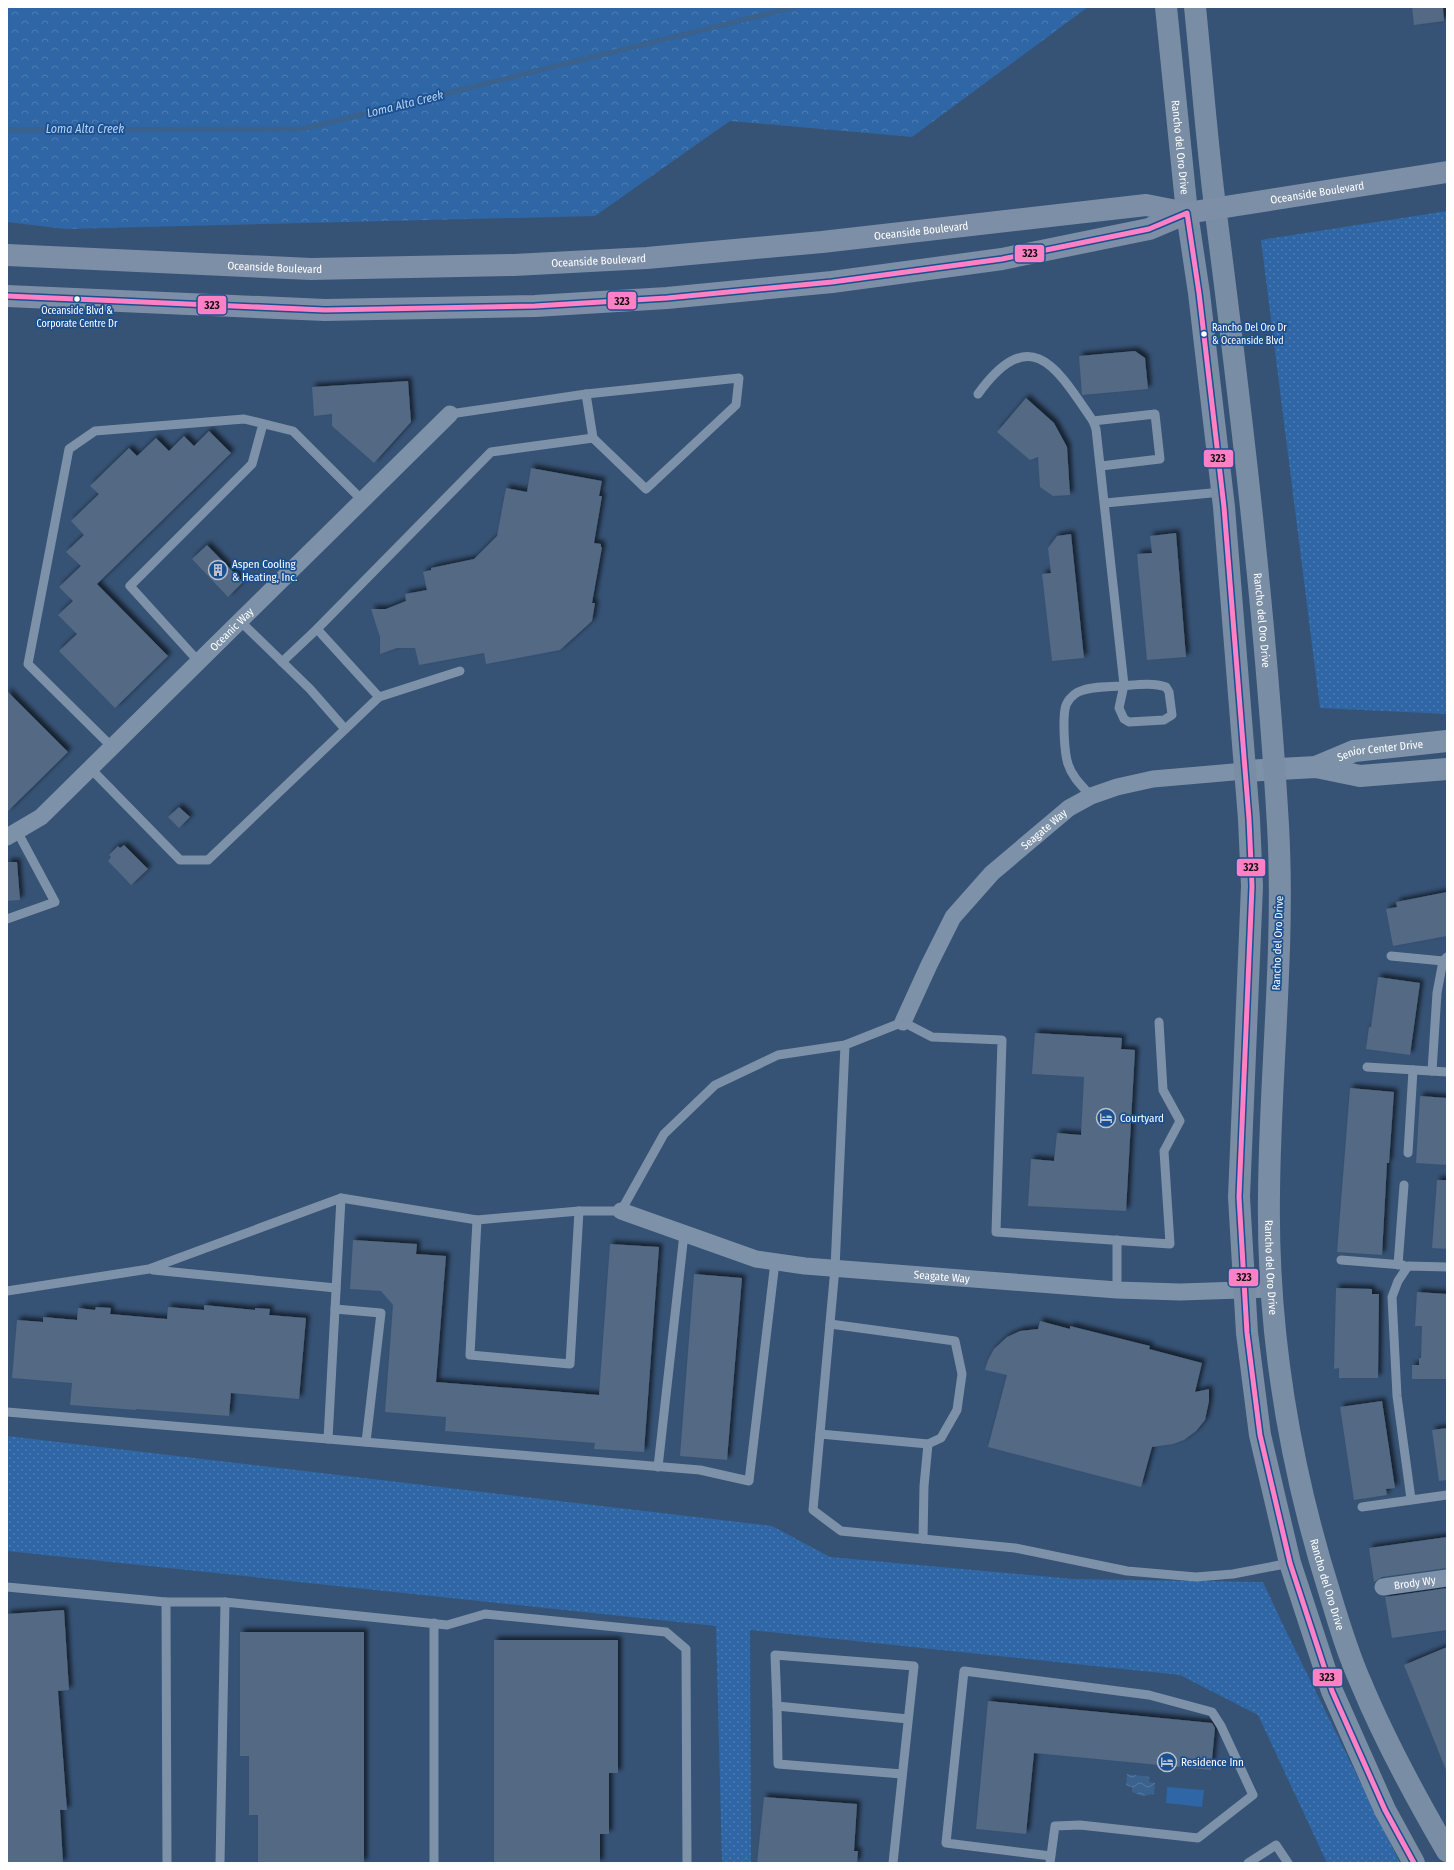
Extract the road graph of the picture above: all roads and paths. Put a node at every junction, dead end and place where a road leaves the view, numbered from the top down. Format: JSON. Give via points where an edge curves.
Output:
{"nodes":[{"id":1,"x":1166,"y":7,"type":"edge"},
{"id":2,"x":1195,"y":7,"type":"edge"},
{"id":3,"x":1447,"y":172,"type":"edge"},
{"id":4,"x":1215,"y":210,"type":"junction"},
{"id":5,"x":1187,"y":213,"type":"junction"},
{"id":6,"x":7,"y":255,"type":"edge"},
{"id":7,"x":7,"y":296,"type":"edge"},
{"id":8,"x":586,"y":394,"type":"junction"},
{"id":9,"x":978,"y":394,"type":"dead end"},
{"id":10,"x":450,"y":414,"type":"joint"},
{"id":11,"x":1093,"y":420,"type":"junction"},
{"id":12,"x":263,"y":424,"type":"junction"},
{"id":13,"x":593,"y":438,"type":"junction"},
{"id":14,"x":1101,"y":466,"type":"junction"},
{"id":15,"x":1222,"y":492,"type":"junction"},
{"id":16,"x":362,"y":500,"type":"junction"},
{"id":17,"x":1105,"y":503,"type":"junction"},
{"id":18,"x":240,"y":621,"type":"junction"},
{"id":19,"x":317,"y":629,"type":"junction"},
{"id":20,"x":199,"y":662,"type":"junction"},
{"id":21,"x":282,"y":662,"type":"junction"},
{"id":22,"x":460,"y":671,"type":"dead end"},
{"id":23,"x":1124,"y":685,"type":"junction"},
{"id":24,"x":379,"y":697,"type":"junction"},
{"id":25,"x":345,"y":729,"type":"junction"},
{"id":26,"x":1447,"y":741,"type":"edge"},
{"id":27,"x":112,"y":747,"type":"junction"},
{"id":28,"x":1316,"y":767,"type":"junction"},
{"id":29,"x":91,"y":769,"type":"junction"},
{"id":30,"x":1447,"y":769,"type":"edge"},
{"id":31,"x":1274,"y":770,"type":"junction"},
{"id":32,"x":1245,"y":772,"type":"junction"},
{"id":33,"x":1091,"y":796,"type":"junction"},
{"id":34,"x":13,"y":835,"type":"edge"},
{"id":35,"x":7,"y":919,"type":"edge"},
{"id":36,"x":1391,"y":956,"type":"dead end"},
{"id":37,"x":1445,"y":959,"type":"edge"},
{"id":38,"x":903,"y":1022,"type":"junction"},
{"id":39,"x":1159,"y":1022,"type":"dead end"},
{"id":40,"x":845,"y":1045,"type":"junction"},
{"id":41,"x":1367,"y":1067,"type":"dead end"},
{"id":42,"x":1413,"y":1070,"type":"junction"},
{"id":43,"x":1432,"y":1071,"type":"junction"},
{"id":44,"x":1447,"y":1072,"type":"edge"},
{"id":45,"x":1408,"y":1153,"type":"dead end"},
{"id":46,"x":1404,"y":1185,"type":"dead end"},
{"id":47,"x":341,"y":1198,"type":"junction"},
{"id":48,"x":579,"y":1211,"type":"junction"},
{"id":49,"x":621,"y":1211,"type":"junction"},
{"id":50,"x":476,"y":1220,"type":"junction"},
{"id":51,"x":684,"y":1234,"type":"junction"},
{"id":52,"x":1117,"y":1240,"type":"junction"},
{"id":53,"x":1341,"y":1260,"type":"dead end"},
{"id":54,"x":775,"y":1262,"type":"junction"},
{"id":55,"x":1398,"y":1265,"type":"junction"},
{"id":56,"x":1408,"y":1266,"type":"junction"},
{"id":57,"x":1447,"y":1267,"type":"edge"},
{"id":58,"x":834,"y":1268,"type":"junction"},
{"id":59,"x":149,"y":1269,"type":"junction"},
{"id":60,"x":336,"y":1288,"type":"junction"},
{"id":61,"x":1271,"y":1289,"type":"junction"},
{"id":62,"x":7,"y":1290,"type":"edge"},
{"id":63,"x":1117,"y":1290,"type":"junction"},
{"id":64,"x":1243,"y":1291,"type":"junction"},
{"id":65,"x":335,"y":1309,"type":"junction"},
{"id":66,"x":830,"y":1324,"type":"junction"},
{"id":67,"x":7,"y":1412,"type":"edge"},
{"id":68,"x":820,"y":1434,"type":"junction"},
{"id":69,"x":328,"y":1439,"type":"junction"},
{"id":70,"x":366,"y":1442,"type":"junction"},
{"id":71,"x":928,"y":1444,"type":"junction"},
{"id":72,"x":658,"y":1467,"type":"junction"},
{"id":73,"x":1447,"y":1495,"type":"edge"},
{"id":74,"x":1411,"y":1500,"type":"junction"},
{"id":75,"x":1362,"y":1507,"type":"dead end"},
{"id":76,"x":923,"y":1539,"type":"junction"},
{"id":77,"x":1290,"y":1563,"type":"junction"},
{"id":78,"x":1447,"y":1578,"type":"edge"},
{"id":79,"x":1383,"y":1586,"type":"dead end"},
{"id":80,"x":7,"y":1587,"type":"edge"},
{"id":81,"x":166,"y":1602,"type":"junction"},
{"id":82,"x":225,"y":1602,"type":"junction"},
{"id":83,"x":434,"y":1623,"type":"junction"},
{"id":84,"x":777,"y":1706,"type":"junction"},
{"id":85,"x":908,"y":1719,"type":"junction"},
{"id":86,"x":902,"y":1774,"type":"junction"},
{"id":87,"x":1447,"y":1851,"type":"edge"},
{"id":88,"x":1050,"y":1860,"type":"edge"},
{"id":89,"x":167,"y":1863,"type":"edge"},
{"id":90,"x":220,"y":1863,"type":"edge"},
{"id":91,"x":434,"y":1863,"type":"edge"},
{"id":92,"x":687,"y":1863,"type":"edge"},
{"id":93,"x":893,"y":1863,"type":"edge"},
{"id":94,"x":1248,"y":1863,"type":"edge"},
{"id":95,"x":1288,"y":1863,"type":"edge"},
{"id":96,"x":1414,"y":1863,"type":"edge"}],
"edges":[{"from":1,"to":5,"type":"main road","name":"Rancho del Oro Drive"},
{"from":2,"to":4,"type":"main road","name":"Rancho del Oro Drive"},
{"from":3,"to":4,"type":"main road","name":"Oceanside Boulevard"},
{"from":4,"to":5,"type":"main road","name":"Oceanside Boulevard"},
{"from":4,"to":31,"type":"main road","name":"Rancho del Oro Drive","via":[[1227,290],[1251,504]]},
{"from":5,"to":6,"type":"main road","name":"Oceanside Boulevard","via":[[1146,205],[822,242],[647,258],[514,265],[311,269]]},
{"from":5,"to":7,"type":"main road","name":"Oceanside Boulevard","via":[[1149,229],[1002,259],[832,282],[667,298],[535,306],[325,310]]},
{"from":5,"to":15,"type":"main road","name":"Rancho del Oro Drive"},
{"from":8,"to":10,"type":"lane"},
{"from":8,"to":13,"type":"lane"},
{"from":8,"to":13,"type":"lane","via":[[739,378],[736,405],[646,489]]},
{"from":9,"to":11,"type":"lane","via":[[992,374],[1005,364],[1018,357],[1037,357],[1052,366]]},
{"from":10,"to":16,"type":"street","name":"Oceanic Way"},
{"from":11,"to":14,"type":"lane"},
{"from":11,"to":14,"type":"lane","via":[[1156,414],[1160,459]]},
{"from":12,"to":16,"type":"lane","via":[[293,431]]},
{"from":12,"to":20,"type":"lane","via":[[252,464],[130,586]]},
{"from":12,"to":27,"type":"lane","via":[[244,419],[94,431],[69,449],[28,664]]},
{"from":13,"to":19,"type":"lane","via":[[491,452]]},
{"from":14,"to":17,"type":"lane"},
{"from":15,"to":17,"type":"lane"},
{"from":15,"to":32,"type":"main road","name":"Rancho del Oro Drive"},
{"from":16,"to":18,"type":"street","name":"Oceanic Way"},
{"from":17,"to":23,"type":"lane"},
{"from":18,"to":20,"type":"street","name":"Oceanic Way"},
{"from":18,"to":21,"type":"lane"},
{"from":19,"to":21,"type":"lane"},
{"from":19,"to":24,"type":"lane"},
{"from":20,"to":27,"type":"street","name":"Oceanic Way"},
{"from":21,"to":25,"type":"lane"},
{"from":22,"to":24,"type":"lane"},
{"from":23,"to":23,"type":"lane","via":[[1119,708],[1124,719],[1129,722],[1164,720],[1172,715],[1166,687],[1158,684]]},
{"from":23,"to":33,"type":"lane","via":[[1090,688],[1078,692],[1068,700],[1065,708],[1068,763],[1075,778]]},
{"from":24,"to":25,"type":"lane"},
{"from":25,"to":29,"type":"lane","via":[[208,860],[180,860]]},
{"from":26,"to":28,"type":"street","name":"Senior Center Drive","via":[[1354,751]]},
{"from":27,"to":29,"type":"street","name":"Oceanic Way"},
{"from":28,"to":30,"type":"street","name":"Senior Center Drive","via":[[1360,776]]},
{"from":28,"to":31,"type":"street","name":"Senior Center Drive"},
{"from":29,"to":34,"type":"street","name":"Oceanic Way","via":[[41,818]]},
{"from":31,"to":32,"type":"street","name":"Seagate Way"},
{"from":31,"to":61,"type":"main road","name":"Rancho del Oro Drive","via":[[1280,910],[1268,1197]]},
{"from":32,"to":33,"type":"street","name":"Seagate Way","via":[[1153,779]]},
{"from":32,"to":64,"type":"main road","name":"Rancho del Oro Drive","via":[[1252,886],[1239,1197]]},
{"from":33,"to":38,"type":"street","name":"Seagate Way","via":[[1069,808],[992,873],[953,916]]},
{"from":34,"to":35,"type":"lane","via":[[55,902]]},
{"from":36,"to":37,"type":"lane"},
{"from":37,"to":43,"type":"lane","via":[[1437,993]]},
{"from":38,"to":40,"type":"lane"},
{"from":38,"to":52,"type":"lane","via":[[932,1037],[1002,1040],[996,1232]]},
{"from":39,"to":52,"type":"lane","via":[[1163,1090],[1180,1121],[1164,1151],[1170,1244]]},
{"from":40,"to":49,"type":"lane","via":[[778,1056],[715,1085],[664,1134]]},
{"from":40,"to":58,"type":"lane"},
{"from":41,"to":42,"type":"lane"},
{"from":42,"to":43,"type":"lane"},
{"from":42,"to":45,"type":"lane"},
{"from":43,"to":44,"type":"lane"},
{"from":46,"to":55,"type":"lane"},
{"from":47,"to":50,"type":"lane"},
{"from":47,"to":59,"type":"lane"},
{"from":47,"to":60,"type":"lane"},
{"from":48,"to":49,"type":"lane"},
{"from":48,"to":50,"type":"lane"},
{"from":48,"to":50,"type":"lane","via":[[570,1364],[470,1355]]},
{"from":49,"to":51,"type":"street","name":"Seagate Way"},
{"from":51,"to":54,"type":"street","name":"Seagate Way","via":[[756,1259]]},
{"from":51,"to":72,"type":"lane"},
{"from":52,"to":63,"type":"lane"},
{"from":53,"to":55,"type":"lane"},
{"from":54,"to":58,"type":"street","name":"Seagate Way"},
{"from":54,"to":72,"type":"lane","via":[[749,1481],[700,1470]]},
{"from":55,"to":56,"type":"lane"},
{"from":56,"to":57,"type":"lane"},
{"from":56,"to":74,"type":"lane","via":[[1398,1281],[1392,1297],[1396,1396]]},
{"from":58,"to":63,"type":"street","name":"Seagate Way"},
{"from":58,"to":66,"type":"lane"},
{"from":59,"to":60,"type":"lane"},
{"from":59,"to":62,"type":"lane"},
{"from":60,"to":65,"type":"lane"},
{"from":61,"to":64,"type":"street","name":"Seagate Way"},
{"from":61,"to":87,"type":"main road","name":"Rancho del Oro Drive","via":[[1274,1330],[1289,1430],[1318,1555],[1337,1616],[1359,1680],[1387,1742]]},
{"from":63,"to":64,"type":"street","name":"Seagate Way"},
{"from":64,"to":77,"type":"main road","name":"Rancho del Oro Drive","via":[[1260,1435]]},
{"from":65,"to":69,"type":"lane"},
{"from":65,"to":70,"type":"lane","via":[[381,1313]]},
{"from":66,"to":68,"type":"lane"},
{"from":66,"to":71,"type":"lane","via":[[955,1341],[962,1374],[957,1410],[941,1438]]},
{"from":67,"to":69,"type":"lane"},
{"from":68,"to":71,"type":"lane"},
{"from":68,"to":76,"type":"lane","via":[[813,1510],[841,1531]]},
{"from":69,"to":70,"type":"lane"},
{"from":70,"to":72,"type":"lane"},
{"from":71,"to":76,"type":"lane"},
{"from":73,"to":74,"type":"lane"},
{"from":74,"to":75,"type":"lane"},
{"from":76,"to":77,"type":"lane","via":[[1015,1548],[1127,1571],[1196,1577],[1233,1574]]},
{"from":77,"to":96,"type":"main road","name":"Rancho del Oro Drive","via":[[1332,1691],[1385,1810]]},
{"from":78,"to":79,"type":"street","name":"Brody Wy"},
{"from":80,"to":81,"type":"lane"},
{"from":81,"to":82,"type":"lane"},
{"from":81,"to":89,"type":"lane"},
{"from":82,"to":83,"type":"lane"},
{"from":82,"to":90,"type":"lane"},
{"from":83,"to":91,"type":"lane"},
{"from":83,"to":92,"type":"lane","via":[[447,1625],[485,1614],[666,1632],[686,1649]]},
{"from":84,"to":85,"type":"lane"},
{"from":84,"to":85,"type":"lane","via":[[775,1655],[914,1666]]},
{"from":84,"to":86,"type":"lane","via":[[778,1764]]},
{"from":85,"to":86,"type":"lane"},
{"from":86,"to":93,"type":"lane"},
{"from":88,"to":88,"type":"lane","via":[[1056,1826],[1080,1825],[1198,1838],[1253,1795],[1212,1712],[1150,1695],[964,1671],[946,1843]]},
{"from":94,"to":95,"type":"lane","via":[[1276,1845]]}]}
